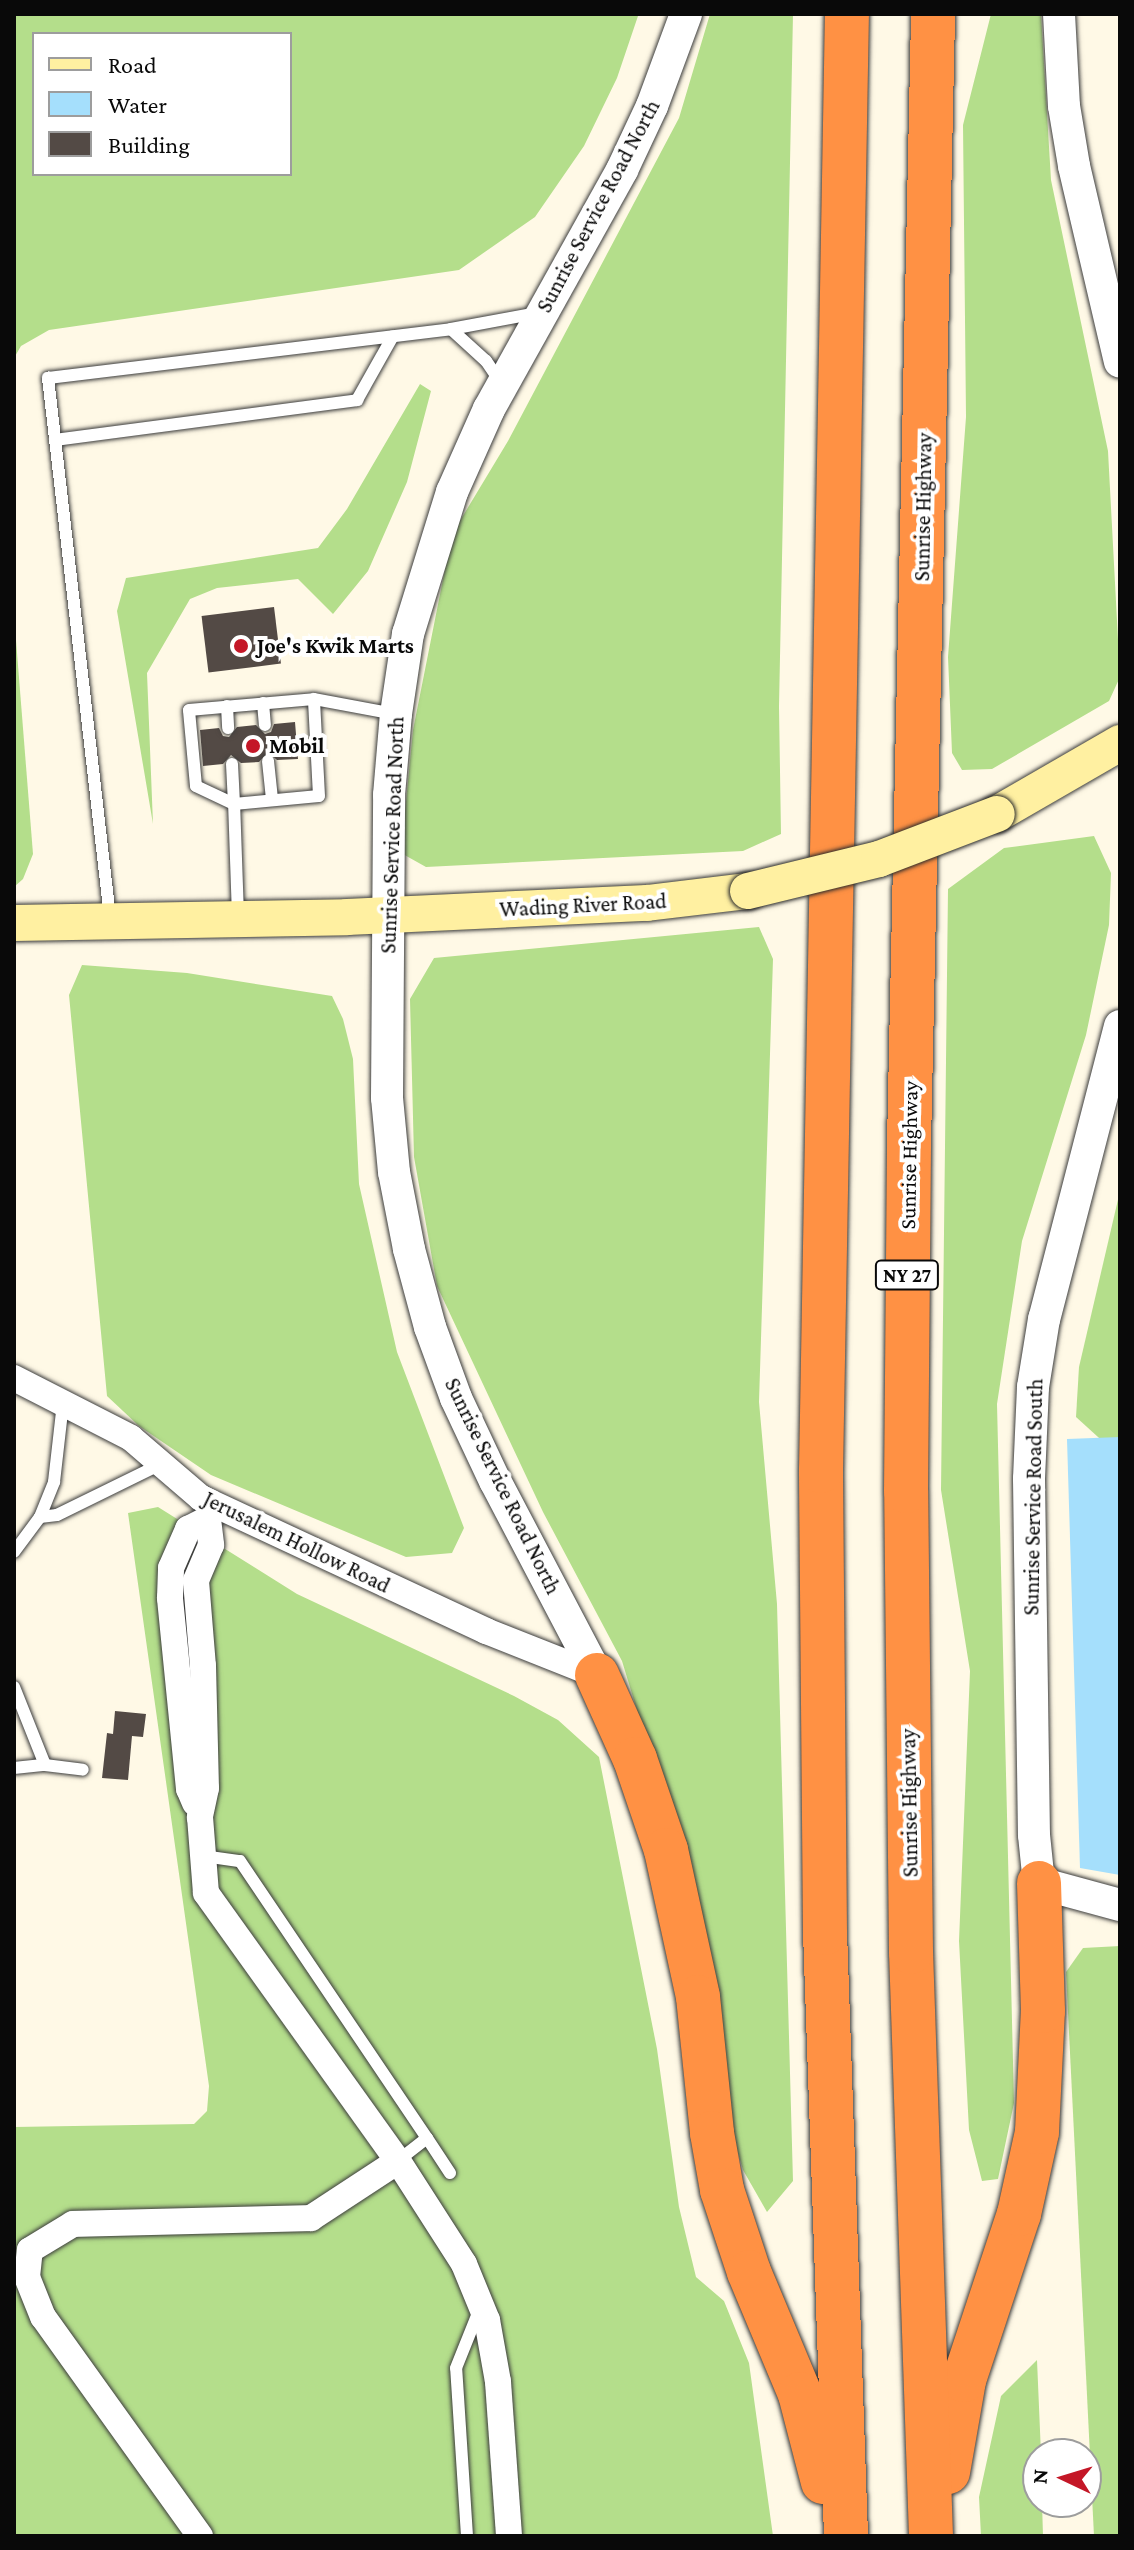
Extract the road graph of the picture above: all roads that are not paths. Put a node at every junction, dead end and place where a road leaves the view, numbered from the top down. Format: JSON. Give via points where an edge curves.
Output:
{"nodes":[{"id":1,"x":686,"y":14,"type":"edge"},
{"id":2,"x":847,"y":14,"type":"edge"},
{"id":3,"x":933,"y":14,"type":"edge"},
{"id":4,"x":1059,"y":14,"type":"edge"},
{"id":5,"x":544,"y":311,"type":"junction"},
{"id":6,"x":451,"y":329,"type":"junction"},
{"id":7,"x":393,"y":336,"type":"junction"},
{"id":8,"x":1120,"y":362,"type":"edge"},
{"id":9,"x":502,"y":384,"type":"junction"},
{"id":10,"x":55,"y":440,"type":"junction"},
{"id":11,"x":314,"y":699,"type":"junction"},
{"id":12,"x":263,"y":703,"type":"junction"},
{"id":13,"x":227,"y":706,"type":"junction"},
{"id":14,"x":396,"y":714,"type":"junction"},
{"id":15,"x":265,"y":725,"type":"dead end"},
{"id":16,"x":228,"y":728,"type":"dead end"},
{"id":17,"x":1120,"y":743,"type":"edge"},
{"id":18,"x":268,"y":761,"type":"dead end"},
{"id":19,"x":232,"y":764,"type":"dead end"},
{"id":20,"x":272,"y":800,"type":"junction"},
{"id":21,"x":234,"y":804,"type":"junction"},
{"id":22,"x":386,"y":914,"type":"junction"},
{"id":23,"x":111,"y":920,"type":"junction"},
{"id":24,"x":239,"y":920,"type":"junction"},
{"id":25,"x":14,"y":923,"type":"edge"},
{"id":26,"x":1120,"y":1026,"type":"edge"},
{"id":27,"x":14,"y":1378,"type":"edge"},
{"id":28,"x":63,"y":1403,"type":"junction"},
{"id":29,"x":161,"y":1464,"type":"junction"},
{"id":30,"x":211,"y":1512,"type":"junction"},
{"id":31,"x":40,"y":1517,"type":"junction"},
{"id":32,"x":14,"y":1552,"type":"edge"},
{"id":33,"x":597,"y":1675,"type":"junction"},
{"id":34,"x":14,"y":1687,"type":"edge"},
{"id":35,"x":45,"y":1765,"type":"junction"},
{"id":36,"x":14,"y":1768,"type":"edge"},
{"id":37,"x":83,"y":1770,"type":"dead end"},
{"id":38,"x":203,"y":1856,"type":"junction"},
{"id":39,"x":1039,"y":1883,"type":"junction"},
{"id":40,"x":1120,"y":1905,"type":"edge"},
{"id":41,"x":427,"y":2138,"type":"junction"},
{"id":42,"x":398,"y":2161,"type":"junction"},
{"id":43,"x":450,"y":2173,"type":"dead end"},
{"id":44,"x":22,"y":2246,"type":"edge"},
{"id":45,"x":481,"y":2306,"type":"junction"},
{"id":46,"x":200,"y":2536,"type":"edge"},
{"id":47,"x":467,"y":2536,"type":"edge"},
{"id":48,"x":509,"y":2536,"type":"edge"},
{"id":49,"x":828,"y":2536,"type":"edge"},
{"id":50,"x":846,"y":2536,"type":"edge"},
{"id":51,"x":931,"y":2536,"type":"edge"},
{"id":52,"x":943,"y":2536,"type":"edge"}],
"edges":[{"from":1,"to":5,"type":"street","name":"Sunrise Service Road North","via":[[638,138]]},
{"from":2,"to":50,"type":"highway","via":[[821,1442],[825,1961]]},
{"from":3,"to":51,"type":"highway","name":"Sunrise Highway","number":"NY 27","via":[[906,1462],[911,1952]]},
{"from":4,"to":8,"type":"street","via":[[1064,106],[1074,166]]},
{"from":5,"to":6,"type":"lane"},
{"from":5,"to":9,"type":"street","name":"Sunrise Service Road North"},
{"from":6,"to":7,"type":"lane"},
{"from":6,"to":9,"type":"lane"},
{"from":7,"to":10,"type":"lane","via":[[357,400]]},
{"from":7,"to":10,"type":"lane","via":[[48,378]]},
{"from":9,"to":14,"type":"street","name":"Sunrise Service Road North","via":[[463,464],[429,558],[408,634]]},
{"from":10,"to":23,"type":"lane"},
{"from":11,"to":12,"type":"lane"},
{"from":11,"to":14,"type":"lane"},
{"from":11,"to":20,"type":"lane","via":[[319,796]]},
{"from":12,"to":13,"type":"lane"},
{"from":12,"to":15,"type":"lane"},
{"from":13,"to":16,"type":"lane"},
{"from":13,"to":21,"type":"lane","via":[[189,710],[196,786]]},
{"from":14,"to":22,"type":"street","name":"Sunrise Service Road North"},
{"from":17,"to":22,"type":"main road","name":"Wading River Road","bridge":true,"via":[[997,814],[879,859],[748,891],[647,903]]},
{"from":18,"to":20,"type":"lane"},
{"from":19,"to":21,"type":"lane"},
{"from":20,"to":21,"type":"lane"},
{"from":21,"to":24,"type":"lane"},
{"from":22,"to":24,"type":"main road","name":"Wading River Road"},
{"from":22,"to":33,"type":"street","name":"Sunrise Service Road North","via":[[389,1124],[400,1211],[420,1293],[474,1437]]},
{"from":23,"to":24,"type":"main road","name":"Wading River Road"},
{"from":23,"to":25,"type":"main road","name":"Wading River Road"},
{"from":26,"to":39,"type":"street","name":"Sunrise Service Road South","via":[[1052,1283],[1033,1387],[1032,1738]]},
{"from":27,"to":28,"type":"street","name":"Jerusalem Hollow Road"},
{"from":28,"to":29,"type":"street","name":"Jerusalem Hollow Road","via":[[131,1438]]},
{"from":28,"to":31,"type":"lane","via":[[54,1482]]},
{"from":29,"to":30,"type":"street","name":"Jerusalem Hollow Road"},
{"from":29,"to":31,"type":"lane","via":[[57,1515]]},
{"from":30,"to":33,"type":"street","name":"Jerusalem Hollow Road"},
{"from":30,"to":38,"type":"street","via":[[188,1529],[171,1568],[170,1598],[190,1667],[189,1789],[200,1817]]},
{"from":31,"to":32,"type":"lane"},
{"from":33,"to":49,"type":"highway","via":[[635,1759],[666,1850],[698,1997],[722,2190],[810,2425]]},
{"from":34,"to":35,"type":"lane"},
{"from":35,"to":36,"type":"lane"},
{"from":35,"to":37,"type":"lane"},
{"from":38,"to":41,"type":"lane","via":[[240,1861]]},
{"from":38,"to":42,"type":"street","via":[[206,1893]]},
{"from":39,"to":40,"type":"street"},
{"from":39,"to":52,"type":"highway","via":[[1043,2011],[1037,2132],[1019,2214],[958,2405]]},
{"from":41,"to":42,"type":"lane"},
{"from":41,"to":43,"type":"lane"},
{"from":42,"to":44,"type":"street","via":[[311,2218],[73,2224]]},
{"from":42,"to":45,"type":"street","via":[[464,2264]]},
{"from":44,"to":46,"type":"street","via":[[43,2317]]},
{"from":45,"to":47,"type":"lane","via":[[456,2368]]},
{"from":45,"to":48,"type":"street","via":[[498,2382]]}]}
